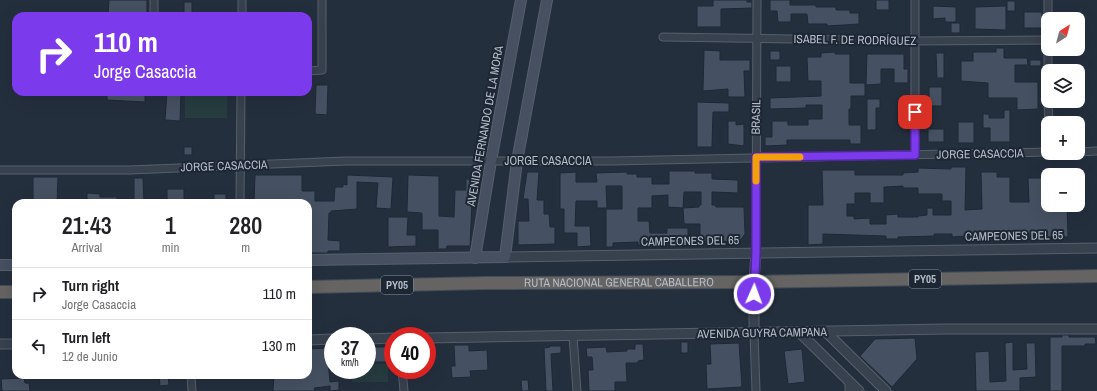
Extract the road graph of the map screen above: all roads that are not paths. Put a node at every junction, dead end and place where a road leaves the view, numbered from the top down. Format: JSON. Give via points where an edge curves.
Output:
{"nodes":[{"id":1,"x":154,"y":0,"type":"edge"},
{"id":2,"x":242,"y":0,"type":"edge"},
{"id":3,"x":322,"y":0,"type":"edge"},
{"id":4,"x":521,"y":0,"type":"edge"},
{"id":5,"x":547,"y":0,"type":"edge"},
{"id":6,"x":757,"y":0,"type":"edge"},
{"id":7,"x":916,"y":0,"type":"edge"},
{"id":8,"x":1048,"y":0,"type":"edge"},
{"id":9,"x":154,"y":12,"type":"edge"},
{"id":10,"x":242,"y":12,"type":"edge"},
{"id":11,"x":1048,"y":12,"type":"edge"},
{"id":12,"x":663,"y":37,"type":"dead end"},
{"id":13,"x":757,"y":38,"type":"junction"},
{"id":14,"x":1041,"y":40,"type":"edge"},
{"id":15,"x":915,"y":41,"type":"junction"},
{"id":16,"x":312,"y":71,"type":"edge"},
{"id":17,"x":240,"y":96,"type":"edge"},
{"id":18,"x":1097,"y":151,"type":"edge"},
{"id":19,"x":1041,"y":152,"type":"edge"},
{"id":20,"x":1085,"y":152,"type":"edge"},
{"id":21,"x":915,"y":155,"type":"junction"},
{"id":22,"x":756,"y":157,"type":"junction"},
{"id":23,"x":490,"y":161,"type":"junction"},
{"id":24,"x":517,"y":161,"type":"junction"},
{"id":25,"x":240,"y":165,"type":"junction"},
{"id":26,"x":0,"y":170,"type":"edge"},
{"id":27,"x":240,"y":199,"type":"edge"},
{"id":28,"x":1097,"y":248,"type":"edge"},
{"id":29,"x":756,"y":253,"type":"junction"},
{"id":30,"x":505,"y":257,"type":"junction"},
{"id":31,"x":475,"y":258,"type":"junction"},
{"id":32,"x":312,"y":260,"type":"edge"},
{"id":33,"x":0,"y":265,"type":"edge"},
{"id":34,"x":12,"y":265,"type":"edge"},
{"id":35,"x":1097,"y":276,"type":"edge"},
{"id":36,"x":754,"y":282,"type":"junction"},
{"id":37,"x":312,"y":287,"type":"edge"},
{"id":38,"x":0,"y":292,"type":"edge"},
{"id":39,"x":12,"y":292,"type":"edge"},
{"id":40,"x":1097,"y":329,"type":"edge"},
{"id":41,"x":799,"y":332,"type":"junction"},
{"id":42,"x":826,"y":332,"type":"junction"},
{"id":43,"x":754,"y":333,"type":"junction"},
{"id":44,"x":573,"y":336,"type":"junction"},
{"id":45,"x":436,"y":338,"type":"edge"},
{"id":46,"x":324,"y":339,"type":"edge"},
{"id":47,"x":312,"y":340,"type":"edge"},
{"id":48,"x":0,"y":344,"type":"edge"},
{"id":49,"x":12,"y":344,"type":"edge"},
{"id":50,"x":191,"y":379,"type":"edge"},
{"id":51,"x":403,"y":379,"type":"edge"},
{"id":52,"x":849,"y":381,"type":"junction"},
{"id":53,"x":192,"y":391,"type":"edge"},
{"id":54,"x":404,"y":391,"type":"edge"},
{"id":55,"x":578,"y":391,"type":"edge"},
{"id":56,"x":756,"y":391,"type":"edge"},
{"id":57,"x":849,"y":391,"type":"edge"},
{"id":58,"x":859,"y":391,"type":"edge"},
{"id":59,"x":886,"y":391,"type":"edge"}],
"edges":[{"from":1,"to":9,"type":"street"},
{"from":2,"to":10,"type":"street"},
{"from":3,"to":16,"type":"street","via":[[322,70]]},
{"from":4,"to":23,"type":"main road","name":"AVENIDA FERNANDO DE LA MORA"},
{"from":5,"to":24,"type":"main road"},
{"from":6,"to":13,"type":"street","name":"BRASIL"},
{"from":7,"to":15,"type":"street"},
{"from":8,"to":11,"type":"street"},
{"from":12,"to":13,"type":"street","name":"ISABEL F. DE RODRÍGUEZ"},
{"from":13,"to":15,"type":"street","name":"ISABEL F. DE RODRÍGUEZ"},
{"from":13,"to":22,"type":"street","name":"BRASIL"},
{"from":14,"to":15,"type":"street","name":"ISABEL F. DE RODRÍGUEZ"},
{"from":15,"to":21,"type":"street"},
{"from":17,"to":25,"type":"street"},
{"from":18,"to":20,"type":"street"},
{"from":19,"to":21,"type":"street","name":"JORGE CASACCIA"},
{"from":21,"to":22,"type":"street","name":"JORGE CASACCIA"},
{"from":22,"to":24,"type":"street","name":"JORGE CASACCIA"},
{"from":22,"to":29,"type":"street","name":"BRASIL"},
{"from":23,"to":24,"type":"street","name":"JORGE CASACCIA"},
{"from":23,"to":25,"type":"street","name":"JORGE CASACCIA","via":[[346,161]]},
{"from":23,"to":31,"type":"main road","name":"AVENIDA FERNANDO DE LA MORA"},
{"from":24,"to":30,"type":"main road"},
{"from":25,"to":26,"type":"street","name":"JORGE CASACCIA","via":[[130,170]]},
{"from":25,"to":27,"type":"street"},
{"from":28,"to":29,"type":"street","name":"CAMPEONES DEL 65"},
{"from":29,"to":30,"type":"street","name":"CAMPEONES DEL 65"},
{"from":29,"to":36,"type":"street","name":"BRASIL"},
{"from":30,"to":31,"type":"main road","name":"CAMPEONES DEL 65"},
{"from":31,"to":32,"type":"main road","name":"CAMPEONES DEL 65"},
{"from":33,"to":34,"type":"main road"},
{"from":35,"to":36,"type":"highway","name":"RUTA NACIONAL GENERAL CABALLERO","number":"PY05"},
{"from":36,"to":37,"type":"highway","name":"RUTA NACIONAL GENERAL CABALLERO","number":"PY05"},
{"from":36,"to":43,"type":"street","name":"BRASIL"},
{"from":38,"to":39,"type":"highway"},
{"from":40,"to":42,"type":"street","name":"AVENIDA GUYRA CAMPANA"},
{"from":41,"to":42,"type":"street","name":"AVENIDA GUYRA CAMPANA"},
{"from":41,"to":43,"type":"street","name":"AVENIDA GUYRA CAMPANA"},
{"from":41,"to":52,"type":"street"},
{"from":42,"to":59,"type":"street"},
{"from":43,"to":44,"type":"street","name":"AVENIDA GUYRA CAMPANA"},
{"from":43,"to":56,"type":"street"},
{"from":44,"to":45,"type":"street","name":"AVENIDA GUYRA CAMPANA"},
{"from":44,"to":55,"type":"street"},
{"from":46,"to":47,"type":"street"},
{"from":48,"to":49,"type":"street"},
{"from":50,"to":53,"type":"street"},
{"from":51,"to":54,"type":"street"},
{"from":52,"to":57,"type":"street"},
{"from":52,"to":58,"type":"street"}]}
